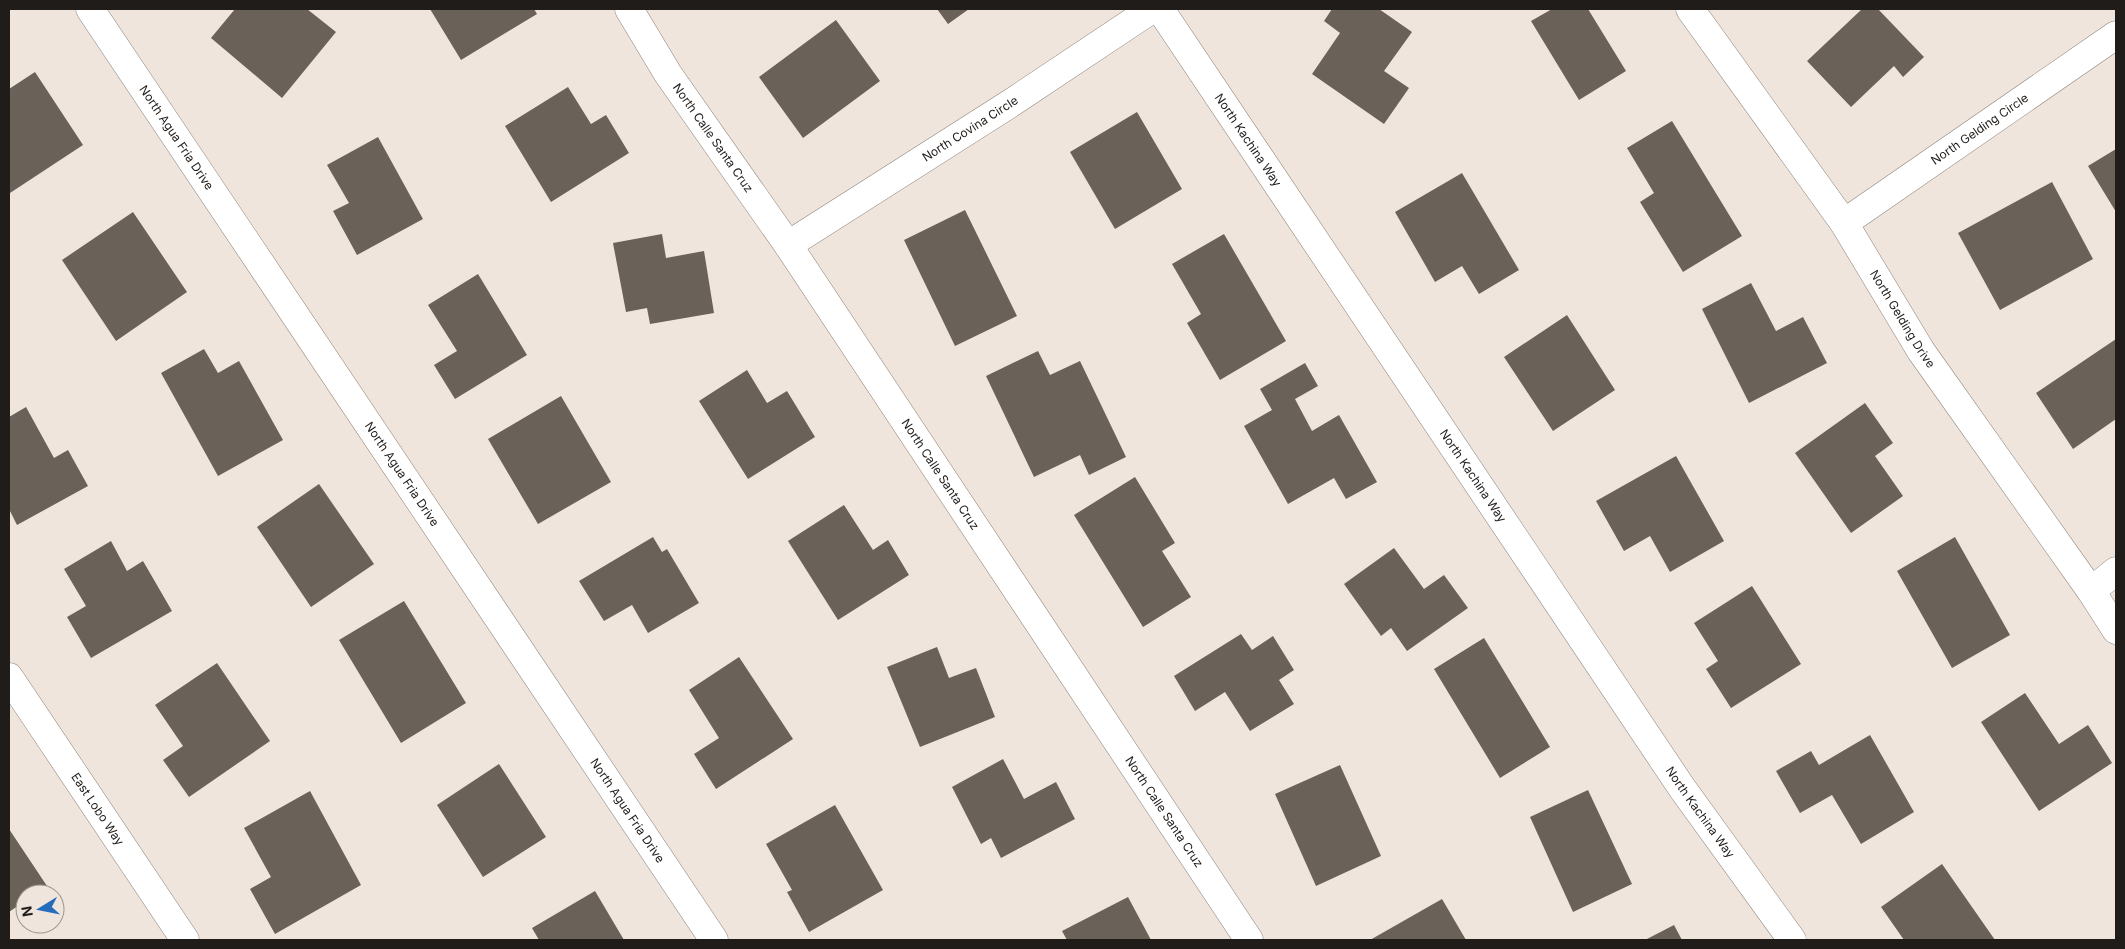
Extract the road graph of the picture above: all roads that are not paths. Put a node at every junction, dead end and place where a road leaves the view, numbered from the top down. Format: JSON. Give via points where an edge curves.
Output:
{"nodes":[{"id":1,"x":90,"y":9,"type":"edge"},
{"id":2,"x":629,"y":9,"type":"edge"},
{"id":3,"x":1152,"y":9,"type":"edge"},
{"id":4,"x":1160,"y":9,"type":"edge"},
{"id":5,"x":1690,"y":9,"type":"edge"},
{"id":6,"x":2116,"y":35,"type":"edge"},
{"id":7,"x":1844,"y":223,"type":"junction"},
{"id":8,"x":788,"y":245,"type":"junction"},
{"id":9,"x":2116,"y":571,"type":"edge"},
{"id":10,"x":2091,"y":591,"type":"junction"},
{"id":11,"x":2116,"y":630,"type":"edge"},
{"id":12,"x":9,"y":677,"type":"edge"},
{"id":13,"x":185,"y":940,"type":"edge"},
{"id":14,"x":714,"y":940,"type":"edge"},
{"id":15,"x":1249,"y":940,"type":"edge"},
{"id":16,"x":1792,"y":940,"type":"edge"}],
"edges":[{"from":1,"to":14,"type":"street","name":"North Agua Fria Drive"},
{"from":2,"to":8,"type":"street","name":"North Calle Santa Cruz","via":[[668,74]]},
{"from":3,"to":8,"type":"street","name":"North Covina Circle"},
{"from":4,"to":16,"type":"street","name":"North Kachina Way","via":[[1682,788]]},
{"from":5,"to":7,"type":"street","name":"North Gelding Drive"},
{"from":6,"to":7,"type":"street","name":"North Gelding Circle"},
{"from":7,"to":10,"type":"street","name":"North Gelding Drive","via":[[1921,351]]},
{"from":8,"to":15,"type":"street","name":"North Calle Santa Cruz"},
{"from":9,"to":10,"type":"street"},
{"from":10,"to":11,"type":"street","name":"North Gelding Drive"},
{"from":12,"to":13,"type":"street","name":"East Lobo Way"}]}
